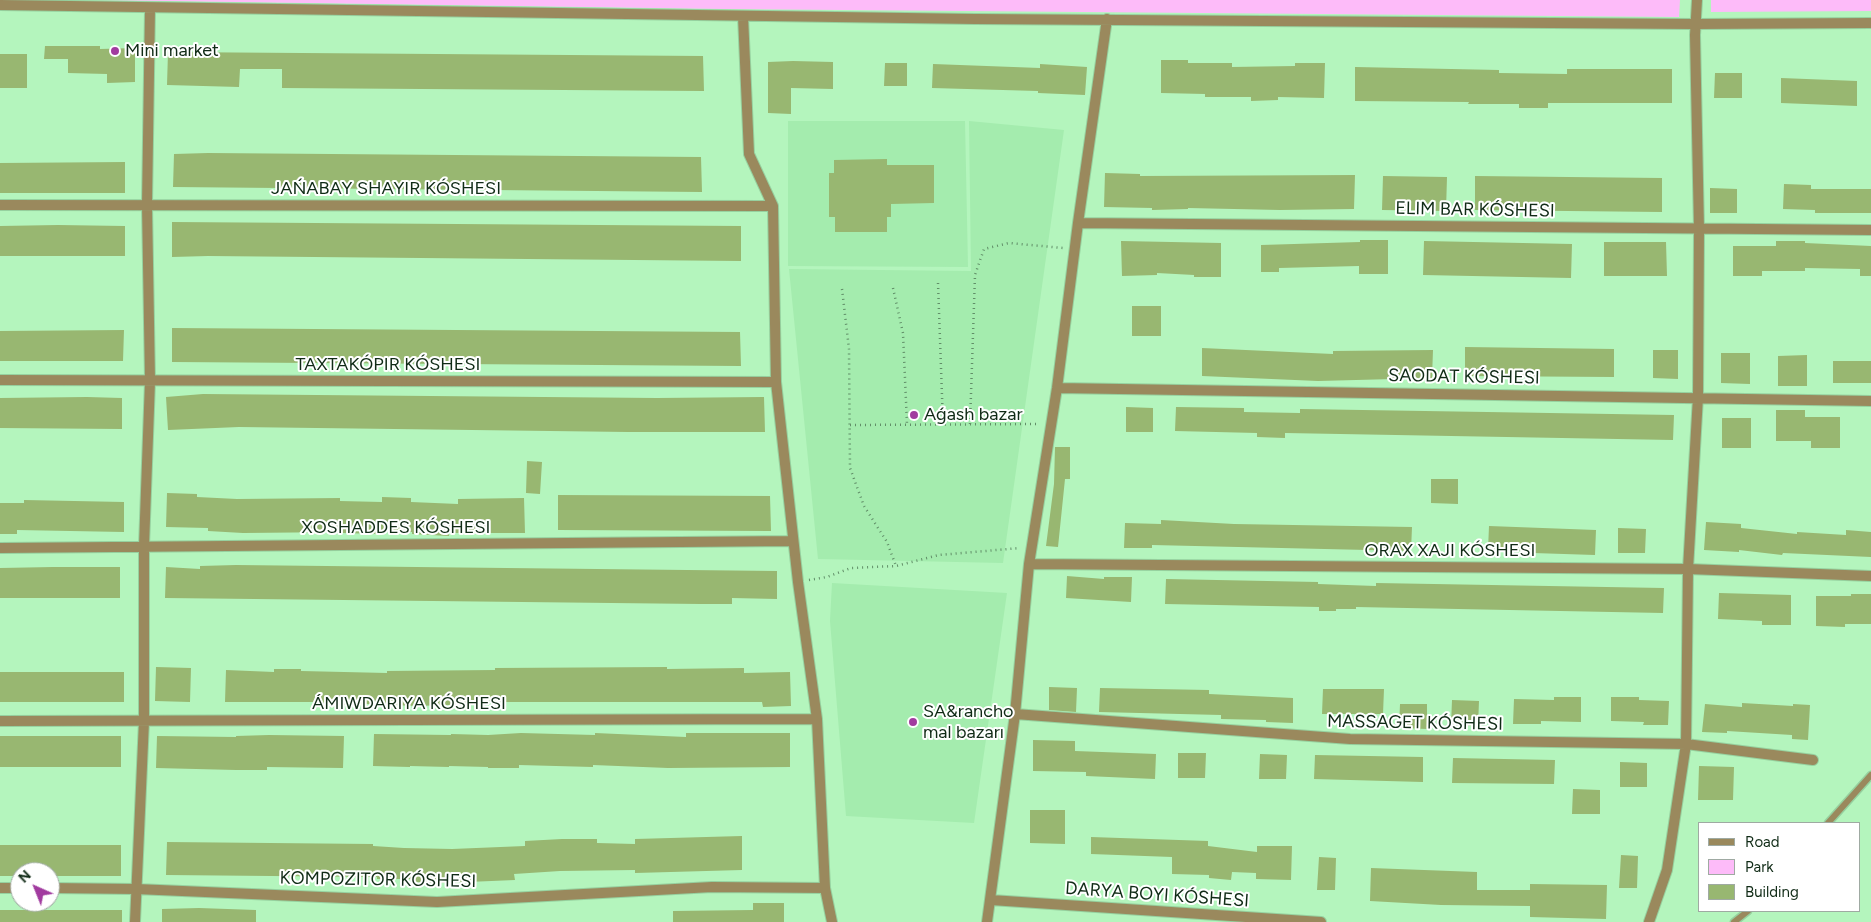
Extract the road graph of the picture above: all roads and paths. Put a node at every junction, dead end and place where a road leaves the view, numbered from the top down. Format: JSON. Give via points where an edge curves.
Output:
{"nodes":[{"id":1,"x":1697,"y":0,"type":"edge"},
{"id":2,"x":0,"y":5,"type":"edge"},
{"id":3,"x":150,"y":8,"type":"junction"},
{"id":4,"x":743,"y":16,"type":"junction"},
{"id":5,"x":1107,"y":19,"type":"junction"},
{"id":6,"x":1871,"y":23,"type":"edge"},
{"id":7,"x":1695,"y":24,"type":"junction"},
{"id":8,"x":0,"y":205,"type":"edge"},
{"id":9,"x":147,"y":205,"type":"junction"},
{"id":10,"x":773,"y":206,"type":"junction"},
{"id":11,"x":1078,"y":223,"type":"junction"},
{"id":12,"x":1699,"y":228,"type":"junction"},
{"id":13,"x":1871,"y":230,"type":"edge"},
{"id":14,"x":1074,"y":249,"type":"junction"},
{"id":15,"x":938,"y":283,"type":"dead end"},
{"id":16,"x":893,"y":288,"type":"dead end"},
{"id":17,"x":842,"y":290,"type":"dead end"},
{"id":18,"x":0,"y":380,"type":"edge"},
{"id":19,"x":150,"y":381,"type":"junction"},
{"id":20,"x":776,"y":382,"type":"junction"},
{"id":21,"x":1057,"y":388,"type":"junction"},
{"id":22,"x":1698,"y":397,"type":"junction"},
{"id":23,"x":1871,"y":401,"type":"edge"},
{"id":24,"x":850,"y":424,"type":"junction"},
{"id":25,"x":908,"y":424,"type":"junction"},
{"id":26,"x":942,"y":424,"type":"junction"},
{"id":27,"x":970,"y":424,"type":"junction"},
{"id":28,"x":1051,"y":424,"type":"junction"},
{"id":29,"x":793,"y":541,"type":"junction"},
{"id":30,"x":144,"y":546,"type":"junction"},
{"id":31,"x":1032,"y":547,"type":"junction"},
{"id":32,"x":0,"y":548,"type":"edge"},
{"id":33,"x":1029,"y":564,"type":"junction"},
{"id":34,"x":896,"y":566,"type":"junction"},
{"id":35,"x":1688,"y":570,"type":"junction"},
{"id":36,"x":1871,"y":576,"type":"edge"},
{"id":37,"x":798,"y":582,"type":"junction"},
{"id":38,"x":1016,"y":714,"type":"junction"},
{"id":39,"x":817,"y":719,"type":"junction"},
{"id":40,"x":0,"y":721,"type":"edge"},
{"id":41,"x":144,"y":721,"type":"junction"},
{"id":42,"x":1686,"y":744,"type":"junction"},
{"id":43,"x":1813,"y":760,"type":"dead end"},
{"id":44,"x":1871,"y":774,"type":"edge"},
{"id":45,"x":1829,"y":822,"type":"edge"},
{"id":46,"x":60,"y":888,"type":"edge"},
{"id":47,"x":825,"y":888,"type":"junction"},
{"id":48,"x":136,"y":889,"type":"junction"},
{"id":49,"x":991,"y":900,"type":"junction"},
{"id":50,"x":1747,"y":912,"type":"edge"},
{"id":51,"x":135,"y":922,"type":"edge"},
{"id":52,"x":832,"y":922,"type":"edge"},
{"id":53,"x":987,"y":922,"type":"edge"},
{"id":54,"x":1322,"y":922,"type":"edge"},
{"id":55,"x":1648,"y":922,"type":"edge"},
{"id":56,"x":1734,"y":922,"type":"edge"}],
"edges":[{"from":1,"to":7,"type":"street"},
{"from":2,"to":3,"type":"street"},
{"from":3,"to":4,"type":"street"},
{"from":3,"to":9,"type":"street"},
{"from":4,"to":5,"type":"street"},
{"from":4,"to":10,"type":"street","via":[[748,154]]},
{"from":5,"to":7,"type":"street"},
{"from":5,"to":11,"type":"street"},
{"from":6,"to":7,"type":"street"},
{"from":7,"to":12,"type":"street"},
{"from":8,"to":9,"type":"street"},
{"from":9,"to":10,"type":"street"},
{"from":9,"to":19,"type":"street"},
{"from":10,"to":20,"type":"street"},
{"from":11,"to":12,"type":"street","name":"ELIM BAR KÓSHESI"},
{"from":11,"to":14,"type":"street"},
{"from":12,"to":13,"type":"street","name":"ELIM BAR KÓSHESI"},
{"from":12,"to":22,"type":"street"},
{"from":14,"to":21,"type":"street"},
{"from":14,"to":27,"type":"path","via":[[1009,243],[984,249],[975,274]]},
{"from":15,"to":26,"type":"path"},
{"from":16,"to":25,"type":"path","via":[[903,333]]},
{"from":17,"to":24,"type":"path","via":[[849,349]]},
{"from":18,"to":19,"type":"street","name":"TAXTAKÓPIR KÓSHESI"},
{"from":19,"to":20,"type":"street","name":"TAXTAKÓPIR KÓSHESI"},
{"from":19,"to":30,"type":"street"},
{"from":20,"to":29,"type":"street"},
{"from":21,"to":22,"type":"street","name":"SAODAT KÓSHESI"},
{"from":21,"to":28,"type":"street"},
{"from":22,"to":23,"type":"street","name":"SAODAT KÓSHESI"},
{"from":22,"to":35,"type":"street"},
{"from":24,"to":25,"type":"path"},
{"from":24,"to":34,"type":"path","via":[[850,468],[864,506],[887,542]]},
{"from":25,"to":26,"type":"path"},
{"from":26,"to":27,"type":"path"},
{"from":27,"to":28,"type":"path"},
{"from":28,"to":31,"type":"street"},
{"from":29,"to":30,"type":"street","name":"XOSHADDES KÓSHESI"},
{"from":29,"to":37,"type":"street"},
{"from":30,"to":32,"type":"street","name":"XOSHADDES KÓSHESI"},
{"from":30,"to":41,"type":"street"},
{"from":31,"to":33,"type":"street"},
{"from":31,"to":34,"type":"path","via":[[939,555]]},
{"from":33,"to":35,"type":"street"},
{"from":33,"to":38,"type":"street"},
{"from":34,"to":37,"type":"path","via":[[851,568],[827,577]]},
{"from":35,"to":36,"type":"street"},
{"from":35,"to":42,"type":"street"},
{"from":37,"to":39,"type":"street"},
{"from":38,"to":42,"type":"street","name":"MASSAGET KÓSHESI","via":[[1350,739]]},
{"from":38,"to":49,"type":"street"},
{"from":39,"to":41,"type":"street"},
{"from":39,"to":47,"type":"street"},
{"from":40,"to":41,"type":"street"},
{"from":41,"to":48,"type":"street"},
{"from":42,"to":43,"type":"street","name":"MASSAGET KÓSHESI"},
{"from":42,"to":55,"type":"street","via":[[1667,870]]},
{"from":44,"to":45,"type":"lane"},
{"from":46,"to":48,"type":"street","name":"KOMPOZITOR KÓSHESI"},
{"from":47,"to":48,"type":"street","name":"KOMPOZITOR KÓSHESI","via":[[712,887],[437,902]]},
{"from":47,"to":52,"type":"street"},
{"from":48,"to":51,"type":"street"},
{"from":49,"to":53,"type":"street"},
{"from":49,"to":54,"type":"street"},
{"from":50,"to":56,"type":"lane"}]}
